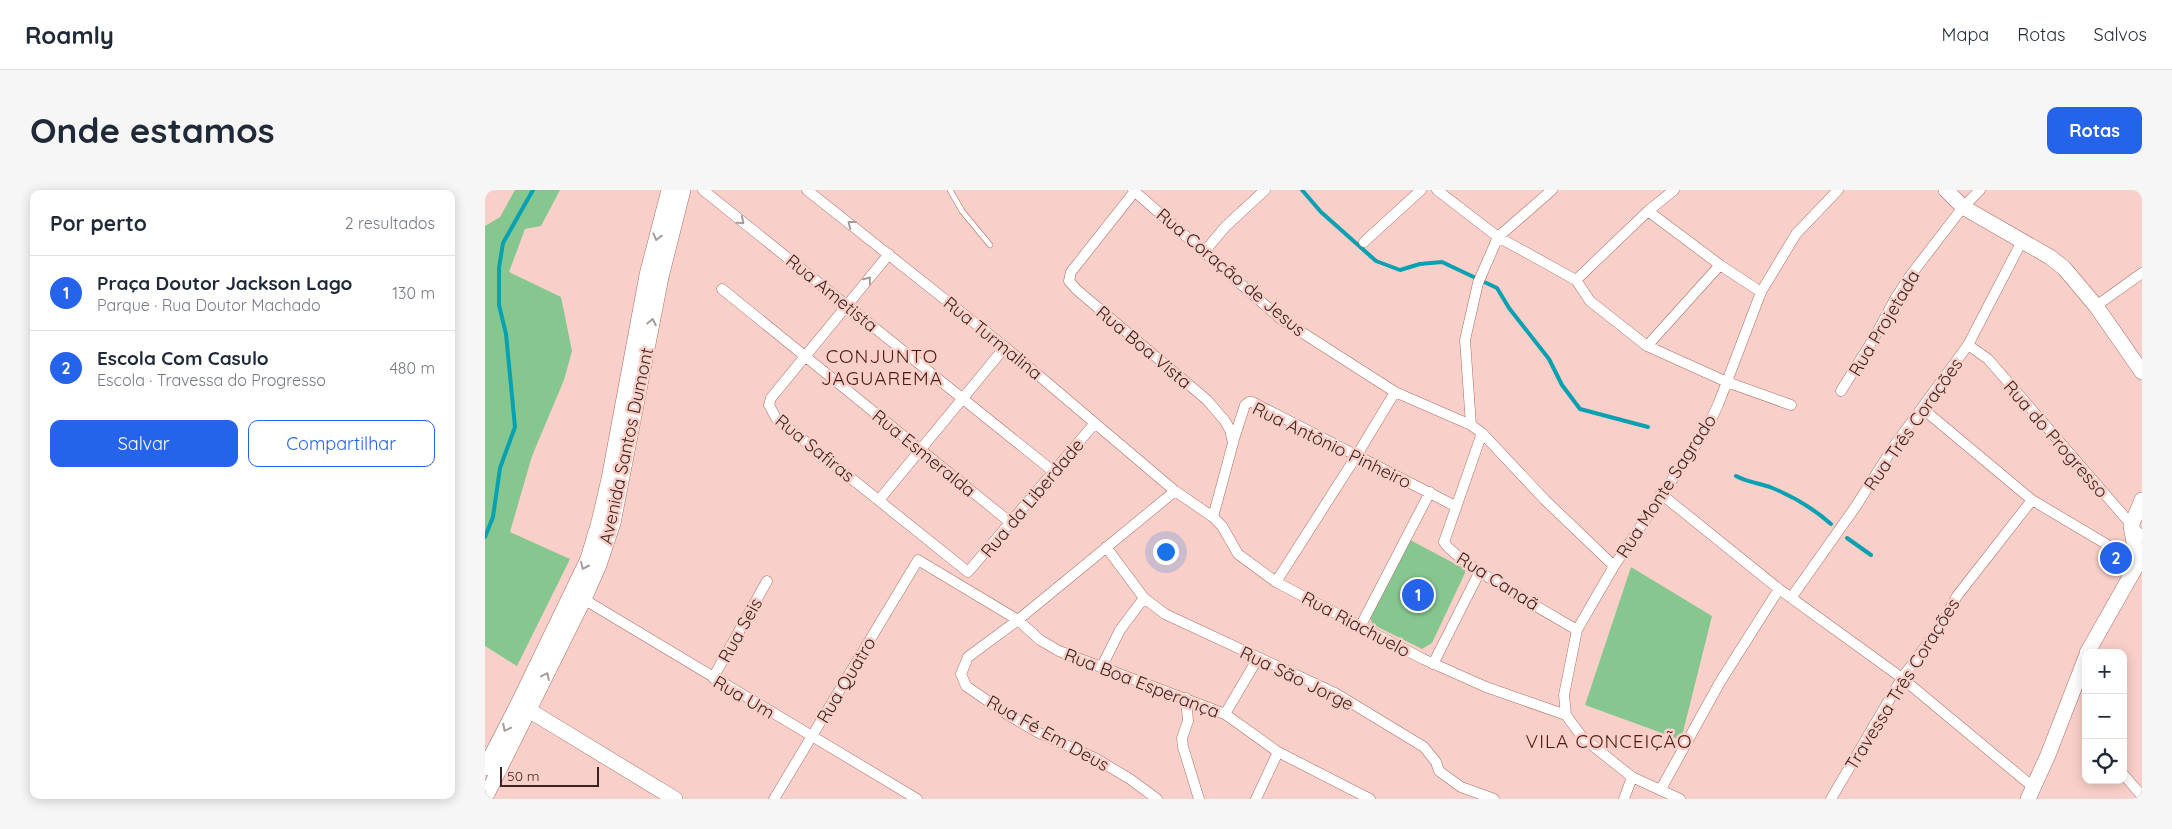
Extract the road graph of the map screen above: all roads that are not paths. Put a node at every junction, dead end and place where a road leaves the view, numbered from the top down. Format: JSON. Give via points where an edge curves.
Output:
{"nodes":[{"id":1,"x":669,"y":190,"type":"edge"},
{"id":2,"x":683,"y":190,"type":"edge"},
{"id":3,"x":703,"y":190,"type":"edge"},
{"id":4,"x":807,"y":190,"type":"edge"},
{"id":5,"x":951,"y":190,"type":"edge"},
{"id":6,"x":1265,"y":190,"type":"edge"},
{"id":7,"x":1421,"y":190,"type":"edge"},
{"id":8,"x":1437,"y":190,"type":"edge"},
{"id":9,"x":1552,"y":190,"type":"edge"},
{"id":10,"x":1674,"y":190,"type":"edge"},
{"id":11,"x":1837,"y":190,"type":"edge"},
{"id":12,"x":1946,"y":190,"type":"edge"},
{"id":13,"x":1980,"y":190,"type":"edge"},
{"id":14,"x":1134,"y":191,"type":"edge"},
{"id":15,"x":1963,"y":207,"type":"junction"},
{"id":16,"x":1648,"y":211,"type":"junction"},
{"id":17,"x":1498,"y":236,"type":"junction"},
{"id":18,"x":1364,"y":242,"type":"dead end"},
{"id":19,"x":2022,"y":242,"type":"junction"},
{"id":20,"x":990,"y":245,"type":"dead end"},
{"id":21,"x":1204,"y":252,"type":"junction"},
{"id":22,"x":889,"y":254,"type":"junction"},
{"id":23,"x":1720,"y":265,"type":"junction"},
{"id":24,"x":2142,"y":273,"type":"edge"},
{"id":25,"x":1576,"y":280,"type":"junction"},
{"id":26,"x":722,"y":289,"type":"dead end"},
{"id":27,"x":1761,"y":292,"type":"junction"},
{"id":28,"x":847,"y":306,"type":"junction"},
{"id":29,"x":2096,"y":306,"type":"junction"},
{"id":30,"x":1968,"y":345,"type":"junction"},
{"id":31,"x":1647,"y":346,"type":"junction"},
{"id":32,"x":1005,"y":347,"type":"junction"},
{"id":33,"x":805,"y":357,"type":"junction"},
{"id":34,"x":2142,"y":372,"type":"edge"},
{"id":35,"x":1727,"y":382,"type":"junction"},
{"id":36,"x":1841,"y":391,"type":"dead end"},
{"id":37,"x":1395,"y":392,"type":"junction"},
{"id":38,"x":962,"y":399,"type":"junction"},
{"id":39,"x":1791,"y":405,"type":"dead end"},
{"id":40,"x":1923,"y":409,"type":"junction"},
{"id":41,"x":1095,"y":423,"type":"junction"},
{"id":42,"x":1471,"y":425,"type":"junction"},
{"id":43,"x":1482,"y":433,"type":"junction"},
{"id":44,"x":1233,"y":443,"type":"junction"},
{"id":45,"x":920,"y":450,"type":"junction"},
{"id":46,"x":1357,"y":455,"type":"junction"},
{"id":47,"x":1054,"y":472,"type":"junction"},
{"id":48,"x":1175,"y":491,"type":"junction"},
{"id":49,"x":1430,"y":492,"type":"junction"},
{"id":50,"x":1661,"y":494,"type":"junction"},
{"id":51,"x":879,"y":500,"type":"junction"},
{"id":52,"x":2032,"y":500,"type":"junction"},
{"id":53,"x":2142,"y":500,"type":"edge"},
{"id":54,"x":1455,"y":506,"type":"junction"},
{"id":55,"x":1213,"y":517,"type":"junction"},
{"id":56,"x":1011,"y":523,"type":"junction"},
{"id":57,"x":2131,"y":526,"type":"junction"},
{"id":58,"x":2142,"y":537,"type":"edge"},
{"id":59,"x":1106,"y":547,"type":"junction"},
{"id":60,"x":918,"y":560,"type":"joint"},
{"id":61,"x":2138,"y":563,"type":"junction"},
{"id":62,"x":1614,"y":566,"type":"junction"},
{"id":63,"x":1480,"y":571,"type":"junction"},
{"id":64,"x":968,"y":572,"type":"joint"},
{"id":65,"x":767,"y":581,"type":"dead end"},
{"id":66,"x":1276,"y":582,"type":"junction"},
{"id":67,"x":1779,"y":589,"type":"junction"},
{"id":68,"x":578,"y":596,"type":"junction"},
{"id":69,"x":1144,"y":598,"type":"junction"},
{"id":70,"x":1791,"y":598,"type":"junction"},
{"id":71,"x":1018,"y":620,"type":"junction"},
{"id":72,"x":1360,"y":627,"type":"junction"},
{"id":73,"x":1577,"y":630,"type":"junction"},
{"id":74,"x":2089,"y":649,"type":"edge"},
{"id":75,"x":1258,"y":658,"type":"junction"},
{"id":76,"x":1433,"y":664,"type":"junction"},
{"id":77,"x":1102,"y":666,"type":"junction"},
{"id":78,"x":2082,"y":666,"type":"edge"},
{"id":79,"x":713,"y":678,"type":"junction"},
{"id":80,"x":1902,"y":678,"type":"junction"},
{"id":81,"x":1187,"y":698,"type":"junction"},
{"id":82,"x":524,"y":708,"type":"junction"},
{"id":83,"x":1225,"y":714,"type":"junction"},
{"id":84,"x":1566,"y":715,"type":"junction"},
{"id":85,"x":812,"y":736,"type":"junction"},
{"id":86,"x":1278,"y":752,"type":"junction"},
{"id":87,"x":487,"y":761,"type":"edge"},
{"id":88,"x":1632,"y":777,"type":"junction"},
{"id":89,"x":2127,"y":779,"type":"edge"},
{"id":90,"x":1661,"y":789,"type":"junction"},
{"id":91,"x":2031,"y":793,"type":"edge"},
{"id":92,"x":2142,"y":796,"type":"edge"},
{"id":93,"x":485,"y":798,"type":"edge"},
{"id":94,"x":675,"y":799,"type":"edge"},
{"id":95,"x":774,"y":799,"type":"edge"},
{"id":96,"x":917,"y":799,"type":"edge"},
{"id":97,"x":1157,"y":799,"type":"edge"},
{"id":98,"x":1199,"y":799,"type":"edge"},
{"id":99,"x":1256,"y":799,"type":"edge"},
{"id":100,"x":1370,"y":799,"type":"edge"},
{"id":101,"x":1493,"y":799,"type":"edge"},
{"id":102,"x":1624,"y":799,"type":"edge"},
{"id":103,"x":1680,"y":799,"type":"edge"},
{"id":104,"x":1831,"y":799,"type":"edge"}],
"edges":[{"from":1,"to":68,"type":"main road","name":"Avenida Santos Dumont","one_way":true,"via":[[647,275],[599,522]]},
{"from":68,"to":2,"type":"main road","name":"Avenida Santos Dumont","one_way":true,"via":[[599,565],[613,524],[661,277]]},
{"from":3,"to":28,"type":"street","name":"Rua Ametista","one_way":true},
{"from":22,"to":4,"type":"street","name":"Rua Turmalina","one_way":true},
{"from":5,"to":20,"type":"lane","via":[[962,211]]},
{"from":6,"to":21,"type":"street","via":[[1231,220]]},
{"from":7,"to":18,"type":"street"},
{"from":8,"to":17,"type":"street"},
{"from":9,"to":17,"type":"street"},
{"from":10,"to":16,"type":"street"},
{"from":11,"to":27,"type":"street","name":"Rua Monte Sagrado","via":[[1796,234]]},
{"from":12,"to":15,"type":"main road"},
{"from":13,"to":15,"type":"street","name":"Rua Projetada"},
{"from":14,"to":21,"type":"street","name":"Rua Coração de Jesus"},
{"from":14,"to":44,"type":"street","name":"Rua Boa Vista","via":[[1071,272],[1069,281],[1216,409],[1230,430]]},
{"from":15,"to":19,"type":"main road"},
{"from":15,"to":36,"type":"street","name":"Rua Projetada","via":[[1895,299]]},
{"from":16,"to":23,"type":"street"},
{"from":16,"to":25,"type":"street"},
{"from":17,"to":25,"type":"street"},
{"from":17,"to":42,"type":"street","via":[[1478,283],[1465,340]]},
{"from":19,"to":29,"type":"main road","via":[[2064,268]]},
{"from":19,"to":30,"type":"street","name":"Rua Três Corações"},
{"from":21,"to":37,"type":"street","name":"Rua Coração de Jesus","via":[[1281,319]]},
{"from":28,"to":22,"type":"street","name":"Rua Safiras","one_way":true},
{"from":22,"to":32,"type":"street","name":"Rua Turmalina"},
{"from":23,"to":27,"type":"street"},
{"from":23,"to":31,"type":"street"},
{"from":24,"to":29,"type":"street"},
{"from":25,"to":31,"type":"street","via":[[1590,301]]},
{"from":26,"to":33,"type":"street","name":"Rua Esmeralda"},
{"from":27,"to":35,"type":"street","name":"Rua Monte Sagrado"},
{"from":28,"to":33,"type":"street","name":"Rua Safiras"},
{"from":28,"to":38,"type":"street","name":"Rua Ametista"},
{"from":29,"to":34,"type":"main road"},
{"from":30,"to":40,"type":"street","name":"Rua Três Corações"},
{"from":30,"to":57,"type":"street","name":"Rua do Progresso","via":[[1988,359]]},
{"from":31,"to":35,"type":"street"},
{"from":32,"to":38,"type":"street"},
{"from":32,"to":41,"type":"street","name":"Rua Turmalina"},
{"from":33,"to":45,"type":"street","name":"Rua Esmeralda"},
{"from":33,"to":51,"type":"street","name":"Rua Safiras","via":[[771,398],[771,411],[775,418]]},
{"from":35,"to":39,"type":"street"},
{"from":35,"to":50,"type":"street","name":"Rua Monte Sagrado","via":[[1707,428]]},
{"from":37,"to":42,"type":"street","name":"Rua Coração de Jesus"},
{"from":37,"to":46,"type":"street"},
{"from":38,"to":45,"type":"street"},
{"from":38,"to":47,"type":"street","name":"Rua Ametista"},
{"from":40,"to":52,"type":"street"},
{"from":40,"to":70,"type":"street","name":"Rua Três Corações","via":[[1894,446]]},
{"from":41,"to":47,"type":"street","name":"Rua da Liberdade"},
{"from":41,"to":48,"type":"street","name":"Rua Turmalina"},
{"from":42,"to":43,"type":"street","name":"Rua Coração de Jesus"},
{"from":43,"to":54,"type":"street","name":"Rua Canaã"},
{"from":43,"to":62,"type":"street","name":"Rua Coração de Jesus"},
{"from":44,"to":46,"type":"street","name":"Rua Antônio Pinheiro","via":[[1245,405],[1249,402]]},
{"from":44,"to":55,"type":"street"},
{"from":45,"to":51,"type":"street"},
{"from":45,"to":56,"type":"street","name":"Rua Esmeralda"},
{"from":46,"to":49,"type":"street","name":"Rua Antônio Pinheiro"},
{"from":46,"to":66,"type":"street"},
{"from":47,"to":56,"type":"street","name":"Rua da Liberdade"},
{"from":48,"to":55,"type":"street","name":"Rua Riachuelo"},
{"from":48,"to":59,"type":"street","name":"Rua Fé Em Deus"},
{"from":49,"to":54,"type":"street","name":"Rua Antônio Pinheiro"},
{"from":49,"to":72,"type":"street"},
{"from":50,"to":62,"type":"street","name":"Rua Monte Sagrado"},
{"from":50,"to":67,"type":"street"},
{"from":51,"to":64,"type":"street","name":"Rua Safiras"},
{"from":52,"to":61,"type":"street"},
{"from":52,"to":80,"type":"street","name":"Travessa Três Corações","via":[[1957,596]]},
{"from":53,"to":57,"type":"main road"},
{"from":54,"to":63,"type":"street","name":"Rua Canaã","via":[[1444,542],[1451,552]]},
{"from":55,"to":66,"type":"street","name":"Rua Riachuelo","via":[[1238,554]]},
{"from":56,"to":64,"type":"street","name":"Rua da Liberdade"},
{"from":57,"to":58,"type":"street","name":"Rua do Progresso"},
{"from":57,"to":61,"type":"main road"},
{"from":59,"to":69,"type":"street","name":"Rua São Jorge"},
{"from":59,"to":71,"type":"street","name":"Rua Fé Em Deus"},
{"from":60,"to":71,"type":"street","name":"Rua Boa Esperança"},
{"from":60,"to":85,"type":"street","name":"Rua Quatro"},
{"from":61,"to":74,"type":"main road"},
{"from":62,"to":73,"type":"street","name":"Rua Monte Sagrado"},
{"from":63,"to":73,"type":"street","name":"Rua Canaã"},
{"from":63,"to":76,"type":"street"},
{"from":65,"to":79,"type":"street","name":"Rua Seis"},
{"from":66,"to":72,"type":"street","name":"Rua Riachuelo"},
{"from":67,"to":70,"type":"street"},
{"from":67,"to":90,"type":"street","via":[[1720,682]]},
{"from":68,"to":79,"type":"street","name":"Rua Um"},
{"from":68,"to":82,"type":"main road","name":"Avenida Santos Dumont"},
{"from":69,"to":75,"type":"street","name":"Rua São Jorge","via":[[1165,614]]},
{"from":69,"to":77,"type":"street","via":[[1120,630]]},
{"from":70,"to":80,"type":"street"},
{"from":71,"to":77,"type":"street","name":"Rua Boa Esperança","via":[[1039,640],[1059,651]]},
{"from":71,"to":97,"type":"street","name":"Rua Fé Em Deus","via":[[968,658],[961,674],[966,686],[1008,715],[1095,758]]},
{"from":72,"to":76,"type":"street","name":"Rua Riachuelo"},
{"from":73,"to":84,"type":"street","name":"Rua Monte Sagrado","via":[[1564,695]]},
{"from":75,"to":83,"type":"street"},
{"from":75,"to":101,"type":"street","name":"Rua São Jorge","via":[[1335,694],[1374,717],[1424,747],[1439,771],[1450,780]]},
{"from":76,"to":84,"type":"street","name":"Rua Riachuelo"},
{"from":77,"to":81,"type":"street","name":"Rua Boa Esperança"},
{"from":78,"to":91,"type":"main road"},
{"from":79,"to":85,"type":"street","name":"Rua Um"},
{"from":80,"to":91,"type":"street"},
{"from":80,"to":104,"type":"street","name":"Travessa Três Corações"},
{"from":81,"to":83,"type":"street","name":"Rua Boa Esperança"},
{"from":81,"to":98,"type":"street","via":[[1188,720],[1182,738],[1183,748]]},
{"from":82,"to":87,"type":"main road","name":"Avenida Santos Dumont","one_way":true},
{"from":82,"to":93,"type":"main road","name":"Avenida Santos Dumont"},
{"from":82,"to":94,"type":"main road"},
{"from":83,"to":86,"type":"street","name":"Rua Boa Esperança"},
{"from":84,"to":88,"type":"street","via":[[1582,737]]},
{"from":85,"to":95,"type":"street","name":"Rua Quatro"},
{"from":85,"to":96,"type":"street","name":"Rua Um"},
{"from":86,"to":99,"type":"street"},
{"from":86,"to":100,"type":"street","name":"Rua Boa Esperança"},
{"from":88,"to":90,"type":"street"},
{"from":88,"to":102,"type":"street"},
{"from":89,"to":92,"type":"street"},
{"from":90,"to":103,"type":"street"}]}
